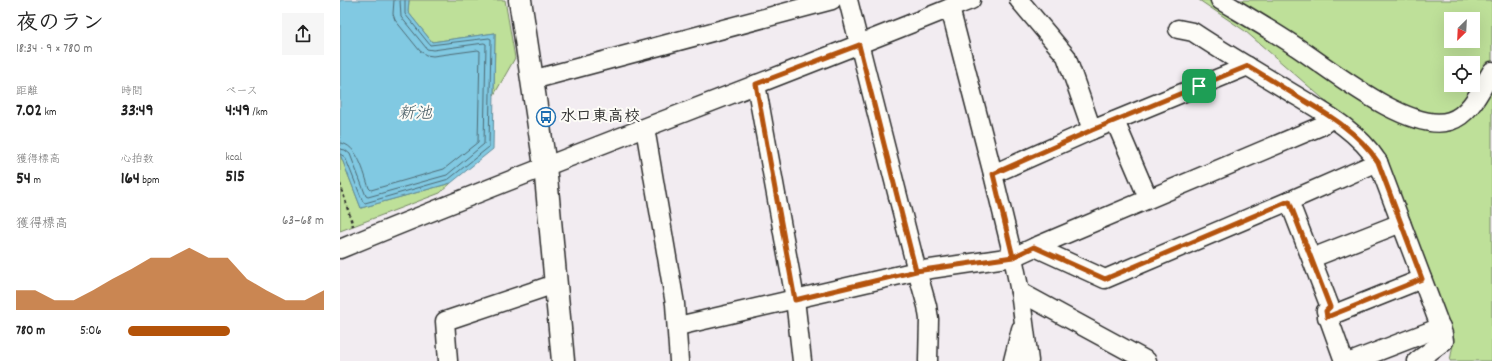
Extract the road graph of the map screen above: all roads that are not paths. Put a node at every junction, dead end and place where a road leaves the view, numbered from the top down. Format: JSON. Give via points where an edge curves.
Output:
{"nodes":[{"id":1,"x":520,"y":0,"type":"edge"},
{"id":2,"x":832,"y":0,"type":"edge"},
{"id":3,"x":848,"y":0,"type":"edge"},
{"id":4,"x":970,"y":0,"type":"edge"},
{"id":5,"x":1019,"y":0,"type":"edge"},
{"id":6,"x":1220,"y":0,"type":"edge"},
{"id":7,"x":950,"y":8,"type":"junction"},
{"id":8,"x":1178,"y":29,"type":"dead end"},
{"id":9,"x":859,"y":45,"type":"junction"},
{"id":10,"x":1248,"y":66,"type":"junction"},
{"id":11,"x":1492,"y":71,"type":"edge"},
{"id":12,"x":532,"y":80,"type":"junction"},
{"id":13,"x":756,"y":84,"type":"junction"},
{"id":14,"x":1332,"y":118,"type":"junction"},
{"id":15,"x":1115,"y":121,"type":"junction"},
{"id":16,"x":645,"y":128,"type":"junction"},
{"id":17,"x":1092,"y":130,"type":"junction"},
{"id":18,"x":1378,"y":162,"type":"junction"},
{"id":19,"x":545,"y":166,"type":"junction"},
{"id":20,"x":993,"y":174,"type":"junction"},
{"id":21,"x":1148,"y":198,"type":"junction"},
{"id":22,"x":1289,"y":201,"type":"junction"},
{"id":23,"x":1401,"y":223,"type":"junction"},
{"id":24,"x":1034,"y":247,"type":"junction"},
{"id":25,"x":340,"y":249,"type":"edge"},
{"id":26,"x":1013,"y":257,"type":"junction"},
{"id":27,"x":1312,"y":258,"type":"junction"},
{"id":28,"x":916,"y":271,"type":"junction"},
{"id":29,"x":1422,"y":279,"type":"junction"},
{"id":30,"x":556,"y":284,"type":"junction"},
{"id":31,"x":1020,"y":292,"type":"junction"},
{"id":32,"x":795,"y":300,"type":"junction"},
{"id":33,"x":1327,"y":317,"type":"junction"},
{"id":34,"x":1024,"y":319,"type":"junction"},
{"id":35,"x":678,"y":326,"type":"junction"},
{"id":36,"x":1441,"y":327,"type":"junction"},
{"id":37,"x":448,"y":361,"type":"edge"},
{"id":38,"x":563,"y":361,"type":"edge"},
{"id":39,"x":679,"y":361,"type":"edge"},
{"id":40,"x":802,"y":361,"type":"edge"},
{"id":41,"x":928,"y":361,"type":"edge"},
{"id":42,"x":1014,"y":361,"type":"edge"},
{"id":43,"x":1029,"y":361,"type":"edge"},
{"id":44,"x":1147,"y":361,"type":"edge"},
{"id":45,"x":1344,"y":361,"type":"edge"},
{"id":46,"x":1353,"y":361,"type":"edge"},
{"id":47,"x":1417,"y":361,"type":"edge"}],
"edges":[{"from":1,"to":12,"type":"street"},
{"from":2,"to":12,"type":"street"},
{"from":3,"to":9,"type":"street"},
{"from":4,"to":7,"type":"street"},
{"from":5,"to":17,"type":"street","via":[[1066,56]]},
{"from":6,"to":11,"type":"street","via":[[1388,107],[1421,121],[1437,122],[1457,118],[1467,110]]},
{"from":7,"to":9,"type":"street"},
{"from":7,"to":20,"type":"street"},
{"from":8,"to":10,"type":"street","via":[[1193,32]]},
{"from":9,"to":13,"type":"street"},
{"from":9,"to":28,"type":"street"},
{"from":10,"to":14,"type":"street"},
{"from":10,"to":15,"type":"street"},
{"from":12,"to":19,"type":"street"},
{"from":13,"to":16,"type":"street"},
{"from":13,"to":32,"type":"street"},
{"from":14,"to":18,"type":"street","via":[[1366,146]]},
{"from":14,"to":21,"type":"street","via":[[1321,126]]},
{"from":15,"to":17,"type":"street"},
{"from":15,"to":21,"type":"street"},
{"from":16,"to":19,"type":"street"},
{"from":16,"to":35,"type":"street"},
{"from":17,"to":20,"type":"street"},
{"from":18,"to":22,"type":"street"},
{"from":18,"to":23,"type":"street"},
{"from":19,"to":25,"type":"street"},
{"from":19,"to":30,"type":"street"},
{"from":20,"to":26,"type":"street"},
{"from":21,"to":24,"type":"street"},
{"from":22,"to":24,"type":"street","via":[[1105,279]]},
{"from":22,"to":27,"type":"street"},
{"from":23,"to":27,"type":"street"},
{"from":23,"to":29,"type":"street"},
{"from":24,"to":26,"type":"street"},
{"from":26,"to":28,"type":"street"},
{"from":26,"to":31,"type":"street"},
{"from":27,"to":33,"type":"street","via":[[1330,307],[1326,311]]},
{"from":28,"to":32,"type":"street"},
{"from":28,"to":41,"type":"street","via":[[929,319]]},
{"from":29,"to":33,"type":"street"},
{"from":29,"to":36,"type":"street"},
{"from":30,"to":37,"type":"street","via":[[445,321]]},
{"from":30,"to":38,"type":"street"},
{"from":31,"to":34,"type":"street"},
{"from":31,"to":44,"type":"street"},
{"from":32,"to":35,"type":"street"},
{"from":32,"to":40,"type":"street"},
{"from":33,"to":45,"type":"street"},
{"from":34,"to":42,"type":"street"},
{"from":34,"to":43,"type":"street"},
{"from":35,"to":39,"type":"street"},
{"from":36,"to":46,"type":"street"},
{"from":36,"to":47,"type":"street","via":[[1444,342]]}]}
